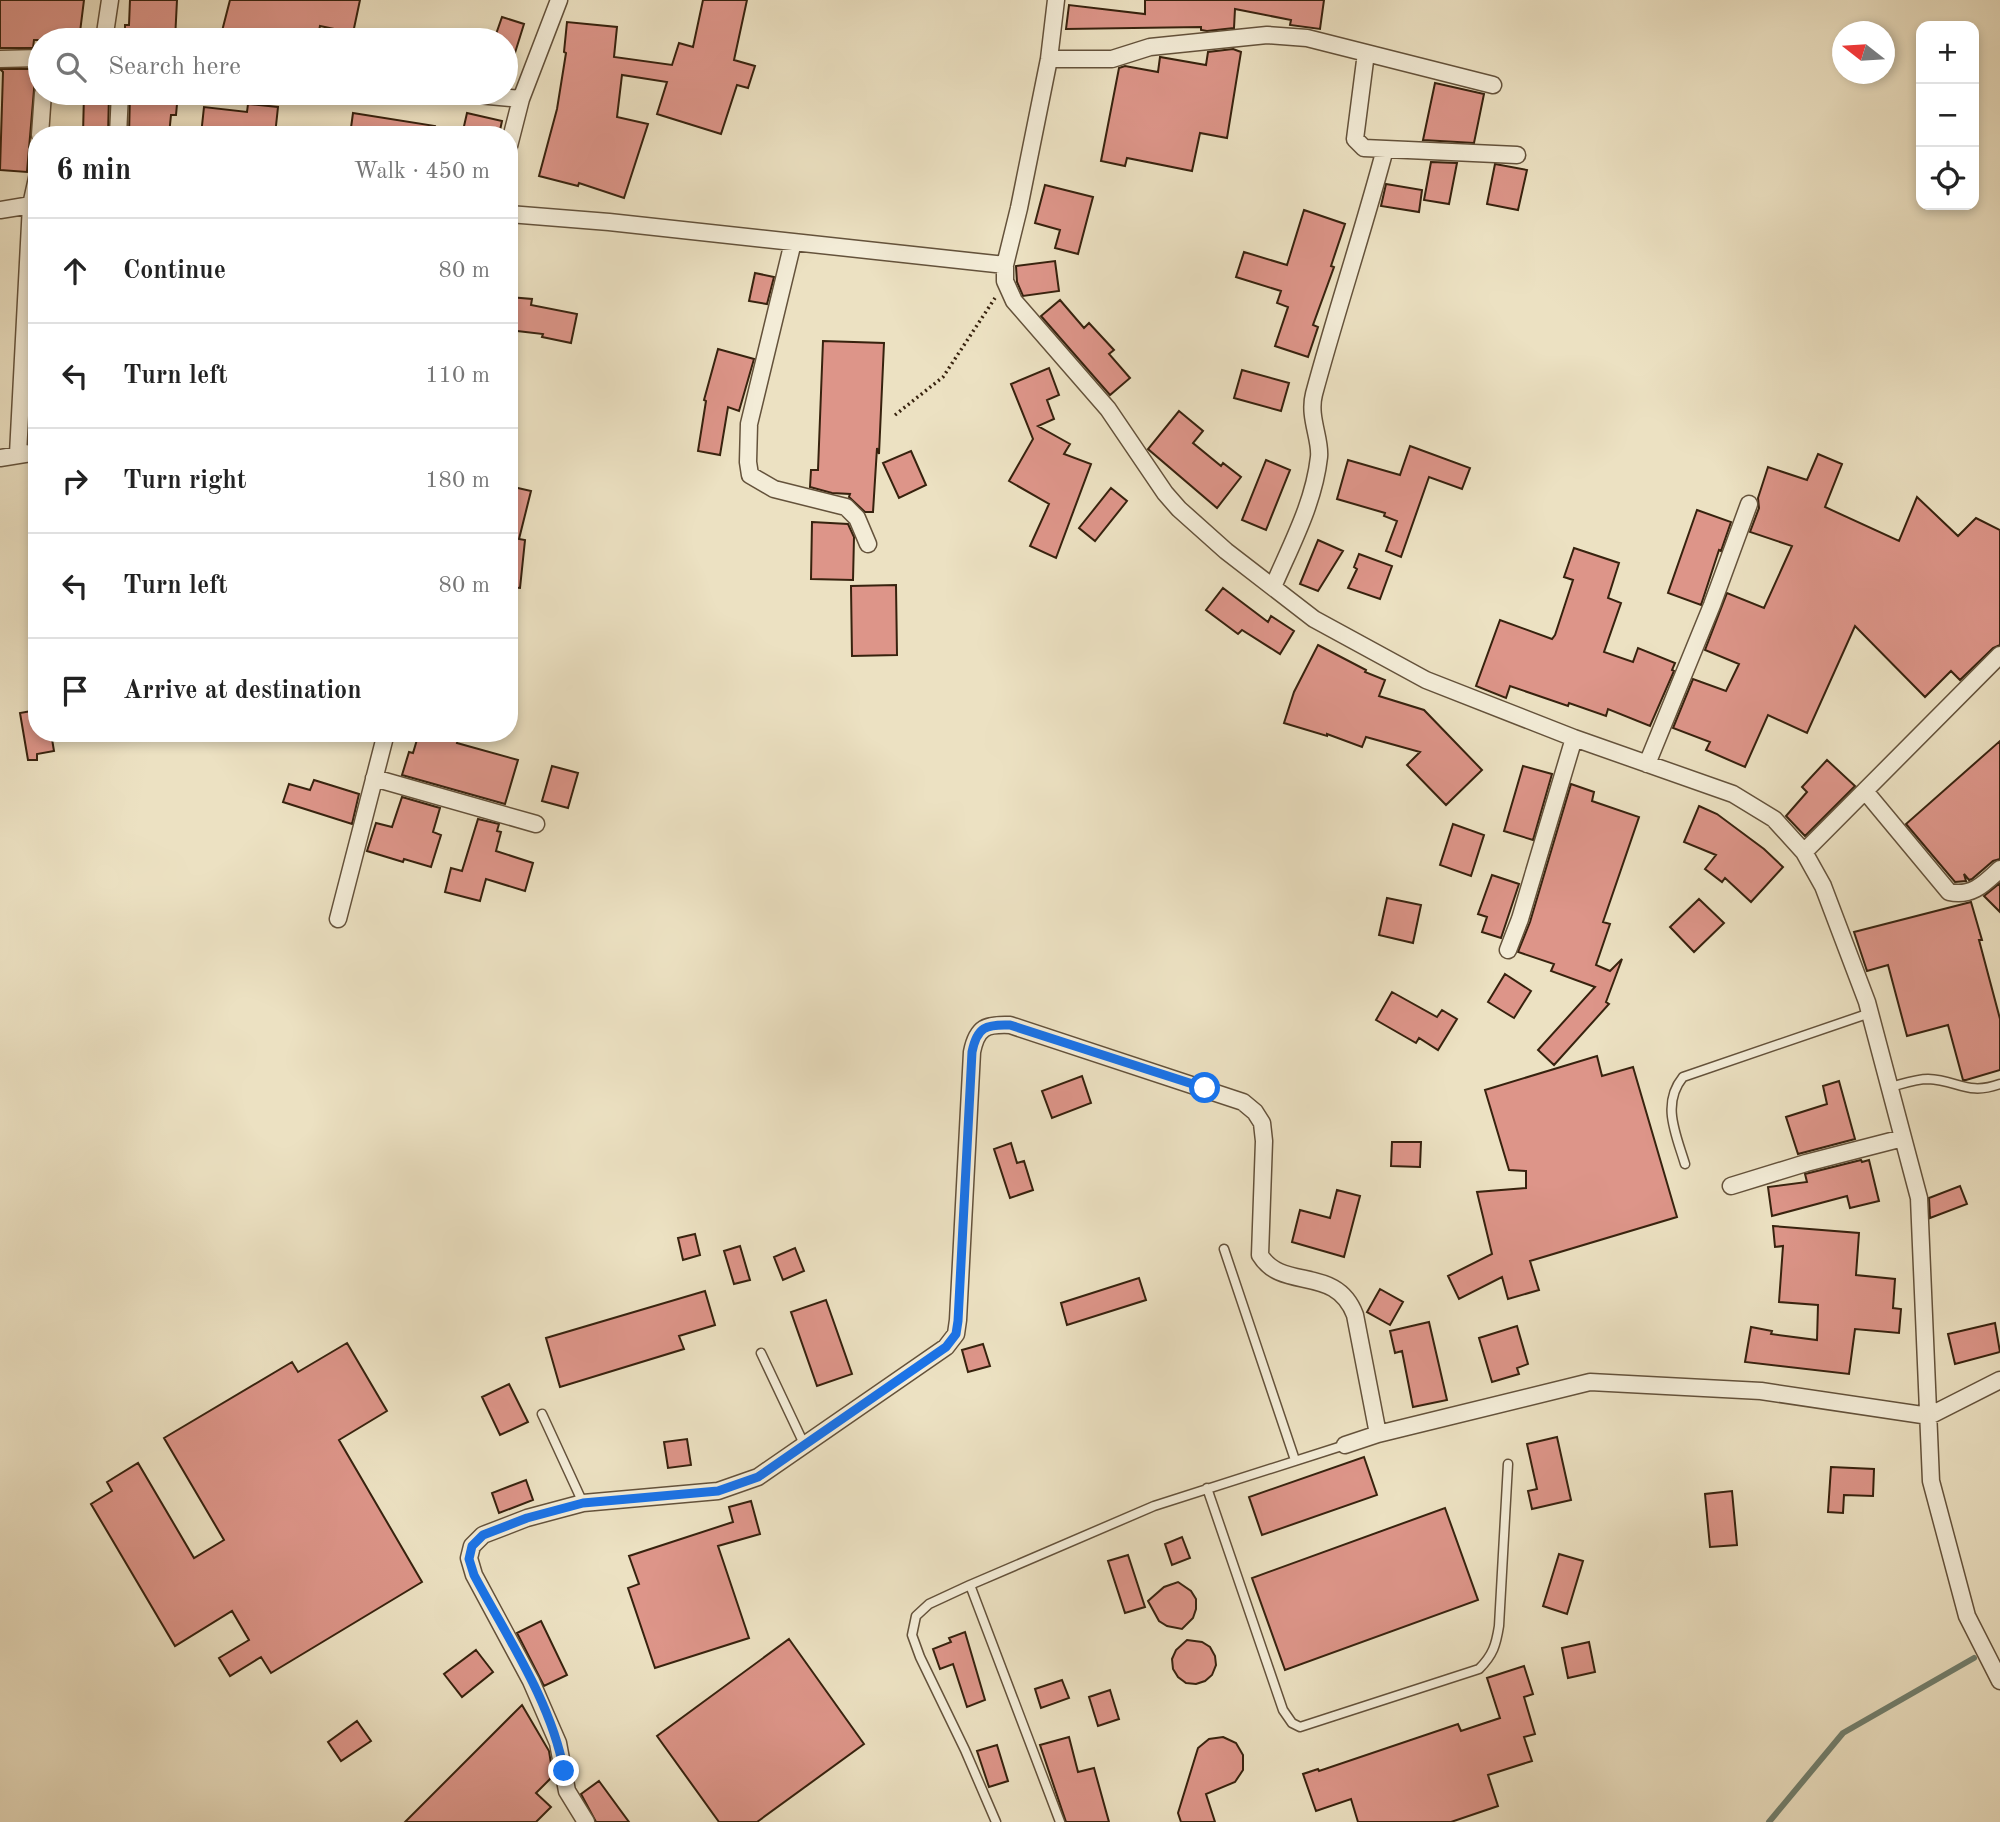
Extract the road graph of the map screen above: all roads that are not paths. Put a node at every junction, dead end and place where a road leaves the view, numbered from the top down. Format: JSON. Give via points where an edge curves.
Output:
{"nodes":[{"id":1,"x":110,"y":0,"type":"edge"},
{"id":2,"x":559,"y":0,"type":"edge"},
{"id":3,"x":1056,"y":0,"type":"edge"},
{"id":4,"x":106,"y":28,"type":"edge"},
{"id":5,"x":1366,"y":53,"type":"junction"},
{"id":6,"x":28,"y":58,"type":"edge"},
{"id":7,"x":0,"y":59,"type":"edge"},
{"id":8,"x":1049,"y":59,"type":"junction"},
{"id":9,"x":1493,"y":85,"type":"dead end"},
{"id":10,"x":518,"y":99,"type":"edge"},
{"id":11,"x":521,"y":99,"type":"junction"},
{"id":12,"x":42,"y":105,"type":"edge"},
{"id":13,"x":119,"y":105,"type":"edge"},
{"id":14,"x":41,"y":126,"type":"edge"},
{"id":15,"x":118,"y":126,"type":"edge"},
{"id":16,"x":514,"y":126,"type":"edge"},
{"id":17,"x":1385,"y":149,"type":"junction"},
{"id":18,"x":1517,"y":155,"type":"dead end"},
{"id":19,"x":28,"y":205,"type":"edge"},
{"id":20,"x":0,"y":210,"type":"edge"},
{"id":21,"x":518,"y":215,"type":"edge"},
{"id":22,"x":793,"y":242,"type":"junction"},
{"id":23,"x":28,"y":262,"type":"edge"},
{"id":24,"x":1005,"y":273,"type":"junction"},
{"id":25,"x":28,"y":453,"type":"edge"},
{"id":26,"x":18,"y":454,"type":"junction"},
{"id":27,"x":0,"y":458,"type":"edge"},
{"id":28,"x":1749,"y":504,"type":"dead end"},
{"id":29,"x":868,"y":544,"type":"dead end"},
{"id":30,"x":1273,"y":587,"type":"junction"},
{"id":31,"x":2000,"y":655,"type":"edge"},
{"id":32,"x":1574,"y":738,"type":"junction"},
{"id":33,"x":384,"y":742,"type":"edge"},
{"id":34,"x":1647,"y":764,"type":"junction"},
{"id":35,"x":374,"y":778,"type":"junction"},
{"id":36,"x":1865,"y":791,"type":"junction"},
{"id":37,"x":536,"y":824,"type":"dead end"},
{"id":38,"x":1804,"y":852,"type":"junction"},
{"id":39,"x":2000,"y":869,"type":"edge"},
{"id":40,"x":338,"y":919,"type":"dead end"},
{"id":41,"x":1508,"y":950,"type":"dead end"},
{"id":42,"x":1870,"y":1013,"type":"junction"},
{"id":43,"x":2000,"y":1084,"type":"edge"},
{"id":44,"x":1890,"y":1087,"type":"junction"},
{"id":45,"x":1903,"y":1138,"type":"junction"},
{"id":46,"x":1685,"y":1164,"type":"dead end"},
{"id":47,"x":1731,"y":1186,"type":"dead end"},
{"id":48,"x":1224,"y":1249,"type":"dead end"},
{"id":49,"x":761,"y":1353,"type":"dead end"},
{"id":50,"x":2000,"y":1380,"type":"edge"},
{"id":51,"x":542,"y":1414,"type":"dead end"},
{"id":52,"x":1929,"y":1416,"type":"junction"},
{"id":53,"x":1378,"y":1434,"type":"junction"},
{"id":54,"x":1345,"y":1445,"type":"joint"},
{"id":55,"x":805,"y":1446,"type":"junction"},
{"id":56,"x":1295,"y":1461,"type":"junction"},
{"id":57,"x":1508,"y":1464,"type":"dead end"},
{"id":58,"x":1207,"y":1488,"type":"junction"},
{"id":59,"x":583,"y":1503,"type":"junction"},
{"id":60,"x":970,"y":1585,"type":"junction"},
{"id":61,"x":2000,"y":1681,"type":"edge"},
{"id":62,"x":586,"y":1822,"type":"edge"},
{"id":63,"x":996,"y":1822,"type":"edge"},
{"id":64,"x":1060,"y":1822,"type":"edge"}],
"edges":[{"from":1,"to":4,"type":"street"},
{"from":2,"to":11,"type":"street"},
{"from":3,"to":8,"type":"street"},
{"from":5,"to":8,"type":"street","via":[[1307,38],[1267,35],[1150,47],[1112,59]]},
{"from":5,"to":9,"type":"street"},
{"from":5,"to":17,"type":"street","via":[[1355,139],[1364,148]]},
{"from":6,"to":7,"type":"street"},
{"from":8,"to":24,"type":"street"},
{"from":10,"to":11,"type":"street"},
{"from":11,"to":16,"type":"street"},
{"from":12,"to":14,"type":"street"},
{"from":13,"to":15,"type":"street"},
{"from":17,"to":18,"type":"street"},
{"from":17,"to":30,"type":"street","via":[[1313,398],[1319,454],[1311,496]]},
{"from":19,"to":20,"type":"street"},
{"from":21,"to":22,"type":"street"},
{"from":22,"to":24,"type":"street"},
{"from":22,"to":29,"type":"street","via":[[749,425],[750,475],[766,486],[846,507],[858,518]]},
{"from":23,"to":26,"type":"street"},
{"from":24,"to":30,"type":"street","via":[[1014,301],[1108,409],[1172,501],[1199,529]]},
{"from":25,"to":26,"type":"street"},
{"from":26,"to":27,"type":"street"},
{"from":28,"to":34,"type":"street"},
{"from":30,"to":32,"type":"street","via":[[1314,619],[1426,680]]},
{"from":31,"to":36,"type":"street"},
{"from":32,"to":34,"type":"street"},
{"from":32,"to":41,"type":"street"},
{"from":33,"to":35,"type":"street"},
{"from":34,"to":38,"type":"street","via":[[1733,794],[1774,819]]},
{"from":35,"to":37,"type":"street"},
{"from":35,"to":40,"type":"street"},
{"from":36,"to":38,"type":"street"},
{"from":36,"to":39,"type":"street","via":[[1949,892],[1969,893]]},
{"from":38,"to":42,"type":"street","via":[[1823,886]]},
{"from":42,"to":44,"type":"street"},
{"from":42,"to":46,"type":"lane","via":[[1683,1077],[1671,1096],[1672,1120]]},
{"from":43,"to":44,"type":"lane","via":[[1976,1090],[1926,1079]]},
{"from":44,"to":45,"type":"street"},
{"from":45,"to":47,"type":"street"},
{"from":45,"to":52,"type":"street","via":[[1919,1198]]},
{"from":48,"to":56,"type":"lane"},
{"from":49,"to":55,"type":"lane"},
{"from":50,"to":52,"type":"street"},
{"from":51,"to":59,"type":"lane"},
{"from":52,"to":53,"type":"street","via":[[1761,1391],[1590,1382]]},
{"from":52,"to":61,"type":"street","via":[[1931,1481],[1966,1616]]},
{"from":53,"to":54,"type":"street"},
{"from":53,"to":55,"type":"street","via":[[1350,1301],[1322,1283],[1276,1270],[1260,1255],[1264,1141],[1255,1112],[1243,1102],[1205,1088],[1010,1025],[993,1024],[974,1039],[972,1052],[956,1334],[946,1347]]},
{"from":54,"to":56,"type":"lane"},
{"from":55,"to":59,"type":"street","via":[[758,1477],[718,1491]]},
{"from":56,"to":58,"type":"lane"},
{"from":57,"to":58,"type":"lane","via":[[1499,1626],[1490,1658],[1479,1669],[1300,1727],[1283,1710]]},
{"from":58,"to":60,"type":"lane"},
{"from":59,"to":62,"type":"street","via":[[483,1535],[472,1546],[469,1559],[531,1681],[558,1742],[567,1791]]},
{"from":60,"to":63,"type":"lane","via":[[929,1604],[916,1616],[912,1635]]},
{"from":60,"to":64,"type":"lane"}]}
